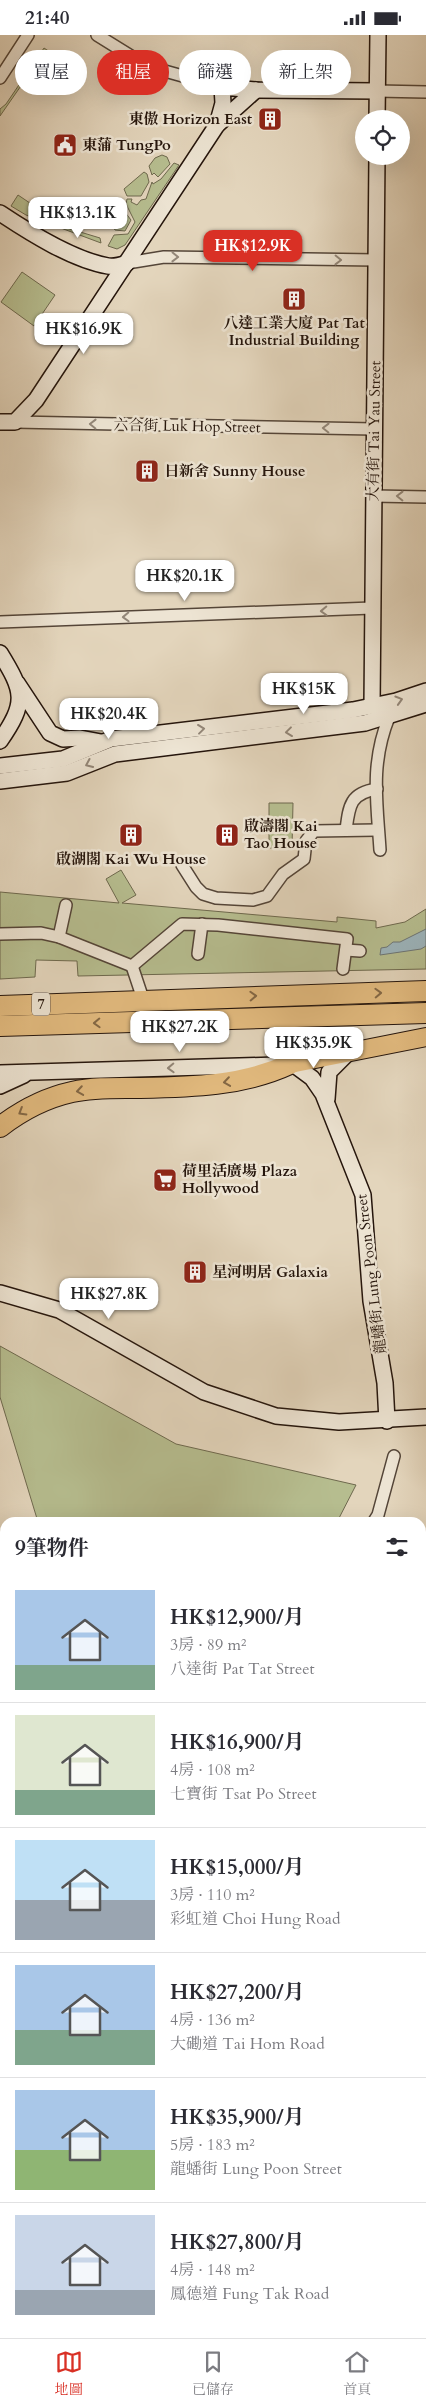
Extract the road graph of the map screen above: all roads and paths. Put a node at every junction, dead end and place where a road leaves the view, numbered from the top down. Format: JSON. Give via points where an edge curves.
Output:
{"nodes":[{"id":1,"x":28,"y":35,"type":"edge"},
{"id":2,"x":97,"y":35,"type":"edge"},
{"id":3,"x":378,"y":35,"type":"edge"},
{"id":4,"x":179,"y":75,"type":"edge"},
{"id":5,"x":0,"y":78,"type":"edge"},
{"id":6,"x":251,"y":90,"type":"edge"},
{"id":7,"x":256,"y":90,"type":"junction"},
{"id":8,"x":377,"y":91,"type":"junction"},
{"id":9,"x":426,"y":91,"type":"edge"},
{"id":10,"x":222,"y":95,"type":"edge"},
{"id":11,"x":377,"y":110,"type":"edge"},
{"id":12,"x":217,"y":125,"type":"junction"},
{"id":13,"x":377,"y":165,"type":"edge"},
{"id":14,"x":0,"y":213,"type":"edge"},
{"id":15,"x":376,"y":260,"type":"junction"},
{"id":16,"x":127,"y":263,"type":"junction"},
{"id":17,"x":8,"y":422,"type":"edge"},
{"id":18,"x":374,"y":429,"type":"junction"},
{"id":19,"x":374,"y":496,"type":"junction"},
{"id":20,"x":426,"y":497,"type":"edge"},
{"id":21,"x":372,"y":608,"type":"junction"},
{"id":22,"x":0,"y":622,"type":"edge"},
{"id":23,"x":0,"y":653,"type":"edge"},
{"id":24,"x":17,"y":683,"type":"junction"},
{"id":25,"x":426,"y":691,"type":"edge"},
{"id":26,"x":426,"y":704,"type":"edge"},
{"id":27,"x":372,"y":707,"type":"junction"},
{"id":28,"x":389,"y":717,"type":"junction"},
{"id":29,"x":0,"y":741,"type":"edge"},
{"id":30,"x":101,"y":742,"type":"junction"},
{"id":31,"x":0,"y":766,"type":"edge"},
{"id":32,"x":0,"y":781,"type":"edge"},
{"id":33,"x":376,"y":789,"type":"junction"},
{"id":34,"x":346,"y":830,"type":"junction"},
{"id":35,"x":377,"y":830,"type":"junction"},
{"id":36,"x":380,"y":850,"type":"dead end"},
{"id":37,"x":182,"y":865,"type":"dead end"},
{"id":38,"x":66,"y":905,"type":"dead end"},
{"id":39,"x":202,"y":924,"type":"junction"},
{"id":40,"x":0,"y":934,"type":"edge"},
{"id":41,"x":59,"y":937,"type":"junction"},
{"id":42,"x":346,"y":950,"type":"junction"},
{"id":43,"x":360,"y":951,"type":"dead end"},
{"id":44,"x":198,"y":954,"type":"dead end"},
{"id":45,"x":132,"y":966,"type":"junction"},
{"id":46,"x":343,"y":969,"type":"dead end"},
{"id":47,"x":426,"y":991,"type":"edge"},
{"id":48,"x":144,"y":999,"type":"junction"},
{"id":49,"x":0,"y":1006,"type":"edge"},
{"id":50,"x":426,"y":1013,"type":"edge"},
{"id":51,"x":0,"y":1026,"type":"edge"},
{"id":52,"x":426,"y":1037,"type":"edge"},
{"id":53,"x":348,"y":1053,"type":"junction"},
{"id":54,"x":292,"y":1064,"type":"junction"},
{"id":55,"x":0,"y":1073,"type":"edge"},
{"id":56,"x":28,"y":1073,"type":"junction"},
{"id":57,"x":0,"y":1086,"type":"edge"},
{"id":58,"x":327,"y":1103,"type":"junction"},
{"id":59,"x":0,"y":1127,"type":"edge"},
{"id":60,"x":0,"y":1293,"type":"edge"},
{"id":61,"x":426,"y":1417,"type":"edge"},
{"id":62,"x":387,"y":1421,"type":"junction"},
{"id":63,"x":394,"y":1456,"type":"dead end"},
{"id":64,"x":377,"y":1517,"type":"edge"}],
"edges":[{"from":1,"to":5,"type":"street"},
{"from":2,"to":4,"type":"street","via":[[154,68]]},
{"from":3,"to":8,"type":"main road"},
{"from":6,"to":7,"type":"main road"},
{"from":7,"to":8,"type":"main road"},
{"from":7,"to":12,"type":"main road"},
{"from":8,"to":9,"type":"street"},
{"from":8,"to":11,"type":"main road"},
{"from":10,"to":12,"type":"main road"},
{"from":12,"to":16,"type":"main road"},
{"from":13,"to":15,"type":"main road","name":"大有街 Tai Yau Street"},
{"from":14,"to":16,"type":"main road","via":[[96,263],[110,267]]},
{"from":16,"to":15,"type":"street","one_way":true,"via":[[164,257]]},
{"from":15,"to":18,"type":"main road","name":"大有街 Tai Yau Street"},
{"from":16,"to":17,"type":"main road","via":[[36,400]]},
{"from":18,"to":17,"type":"street","name":"六合街 Luk Hop Street","one_way":true},
{"from":18,"to":19,"type":"main road","name":"大有街 Tai Yau Street"},
{"from":20,"to":19,"type":"street","one_way":true},
{"from":19,"to":21,"type":"main road","name":"大有街 Tai Yau Street"},
{"from":21,"to":22,"type":"street","one_way":true},
{"from":21,"to":27,"type":"main road","name":"大有街 Tai Yau Street"},
{"from":23,"to":24,"type":"main road"},
{"from":24,"to":29,"type":"main road","via":[[20,705]]},
{"from":24,"to":30,"type":"main road","via":[[56,738]]},
{"from":27,"to":25,"type":"main road","one_way":true},
{"from":26,"to":28,"type":"main road"},
{"from":27,"to":28,"type":"main road","via":[[376,713]]},
{"from":30,"to":27,"type":"main road","one_way":true},
{"from":28,"to":32,"type":"main road","one_way":true,"via":[[356,724],[115,754],[67,773]]},
{"from":28,"to":33,"type":"street","via":[[379,745]]},
{"from":30,"to":31,"type":"main road","via":[[63,759]]},
{"from":33,"to":34,"type":"street","via":[[360,793],[353,799]]},
{"from":33,"to":35,"type":"street"},
{"from":34,"to":35,"type":"street"},
{"from":34,"to":37,"type":"street","via":[[310,833],[304,859],[283,874],[267,896],[258,900],[209,897],[199,891]]},
{"from":35,"to":36,"type":"street"},
{"from":38,"to":41,"type":"street"},
{"from":39,"to":42,"type":"street","via":[[347,939]]},
{"from":39,"to":44,"type":"street"},
{"from":39,"to":45,"type":"street","via":[[182,924]]},
{"from":40,"to":41,"type":"street","via":[[42,933]]},
{"from":41,"to":45,"type":"street"},
{"from":42,"to":43,"type":"street"},
{"from":42,"to":46,"type":"street"},
{"from":45,"to":48,"type":"street"},
{"from":48,"to":47,"type":"highway","number":"7","one_way":true},
{"from":48,"to":49,"type":"highway","number":"7"},
{"from":50,"to":51,"type":"highway","number":"7","one_way":true},
{"from":52,"to":53,"type":"main road"},
{"from":53,"to":54,"type":"main road"},
{"from":53,"to":58,"type":"main road","name":"龍蟠街 Lung Poon Street","via":[[329,1072]]},
{"from":54,"to":56,"type":"main road","one_way":true},
{"from":54,"to":58,"type":"main road","name":"龍蟠街 Lung Poon Street","via":[[312,1078]]},
{"from":54,"to":59,"type":"highway","one_way":true,"via":[[260,1076],[185,1087],[73,1092],[28,1108]]},
{"from":55,"to":56,"type":"main road"},
{"from":56,"to":57,"type":"main road"},
{"from":58,"to":62,"type":"main road","name":"龍蟠街 Lung Poon Street","via":[[363,1195],[371,1301],[385,1383]]},
{"from":60,"to":62,"type":"main road","via":[[59,1310],[204,1392],[276,1416],[339,1422]]},
{"from":61,"to":62,"type":"main road"},
{"from":63,"to":64,"type":"street"}]}
